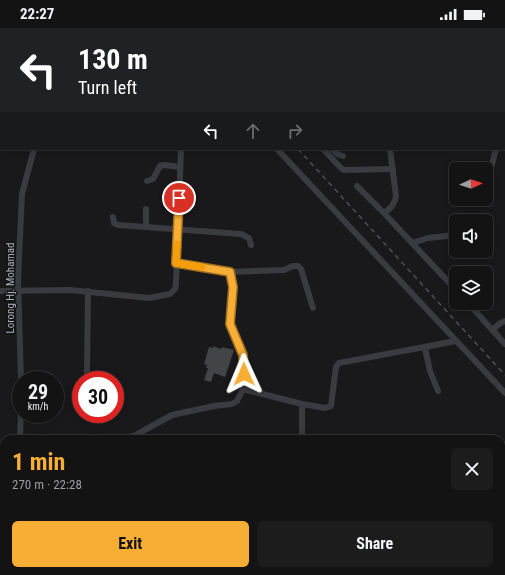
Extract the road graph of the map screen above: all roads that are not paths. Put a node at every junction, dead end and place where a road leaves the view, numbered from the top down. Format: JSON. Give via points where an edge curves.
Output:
{"nodes":[{"id":1,"x":34,"y":150,"type":"edge"},
{"id":2,"x":181,"y":150,"type":"edge"},
{"id":3,"x":278,"y":150,"type":"edge"},
{"id":4,"x":324,"y":150,"type":"edge"},
{"id":5,"x":333,"y":150,"type":"edge"},
{"id":6,"x":390,"y":150,"type":"edge"},
{"id":7,"x":496,"y":150,"type":"edge"},
{"id":8,"x":343,"y":156,"type":"dead end"},
{"id":9,"x":493,"y":162,"type":"edge"},
{"id":10,"x":180,"y":167,"type":"junction"},
{"id":11,"x":393,"y":169,"type":"junction"},
{"id":12,"x":147,"y":181,"type":"dead end"},
{"id":13,"x":357,"y":186,"type":"dead end"},
{"id":14,"x":146,"y":209,"type":"dead end"},
{"id":15,"x":384,"y":213,"type":"junction"},
{"id":16,"x":113,"y":217,"type":"dead end"},
{"id":17,"x":146,"y":227,"type":"junction"},
{"id":18,"x":178,"y":228,"type":"junction"},
{"id":19,"x":449,"y":236,"type":"edge"},
{"id":20,"x":412,"y":243,"type":"junction"},
{"id":21,"x":250,"y":245,"type":"dead end"},
{"id":22,"x":176,"y":263,"type":"junction"},
{"id":23,"x":230,"y":272,"type":"junction"},
{"id":24,"x":449,"y":283,"type":"edge"},
{"id":25,"x":0,"y":291,"type":"edge"},
{"id":26,"x":19,"y":291,"type":"junction"},
{"id":27,"x":88,"y":291,"type":"junction"},
{"id":28,"x":313,"y":308,"type":"dead end"},
{"id":29,"x":474,"y":310,"type":"edge"},
{"id":30,"x":505,"y":321,"type":"edge"},
{"id":31,"x":492,"y":330,"type":"junction"},
{"id":32,"x":456,"y":341,"type":"junction"},
{"id":33,"x":505,"y":344,"type":"edge"},
{"id":34,"x":425,"y":348,"type":"junction"},
{"id":35,"x":21,"y":371,"type":"edge"},
{"id":36,"x":87,"y":371,"type":"edge"},
{"id":37,"x":243,"y":388,"type":"junction"},
{"id":38,"x":438,"y":391,"type":"dead end"},
{"id":39,"x":505,"y":393,"type":"edge"},
{"id":40,"x":302,"y":404,"type":"junction"},
{"id":41,"x":21,"y":423,"type":"edge"},
{"id":42,"x":20,"y":435,"type":"edge"},
{"id":43,"x":137,"y":435,"type":"edge"},
{"id":44,"x":302,"y":435,"type":"edge"}],
"edges":[{"from":1,"to":26,"type":"street","name":"Lorong Hj. Mohamad","via":[[22,194]]},
{"from":2,"to":10,"type":"street"},
{"from":3,"to":32,"type":"street"},
{"from":4,"to":11,"type":"street","via":[[344,170]]},
{"from":5,"to":8,"type":"street"},
{"from":6,"to":11,"type":"street"},
{"from":7,"to":9,"type":"street"},
{"from":10,"to":12,"type":"street","via":[[160,166],[154,178]]},
{"from":10,"to":18,"type":"street"},
{"from":11,"to":15,"type":"street","via":[[395,202],[392,208]]},
{"from":13,"to":15,"type":"street"},
{"from":14,"to":17,"type":"street"},
{"from":15,"to":20,"type":"street"},
{"from":16,"to":17,"type":"street","via":[[116,224]]},
{"from":17,"to":18,"type":"street"},
{"from":18,"to":21,"type":"street","via":[[241,234],[249,238]]},
{"from":18,"to":22,"type":"street"},
{"from":19,"to":20,"type":"street"},
{"from":20,"to":24,"type":"street"},
{"from":22,"to":23,"type":"street"},
{"from":22,"to":27,"type":"street","via":[[175,288],[168,294],[148,298]]},
{"from":23,"to":28,"type":"street","via":[[284,270],[298,266]]},
{"from":23,"to":37,"type":"street","via":[[233,287],[230,323],[244,356]]},
{"from":25,"to":26,"type":"street"},
{"from":26,"to":27,"type":"street"},
{"from":26,"to":35,"type":"street","name":"Lorong Hj. Mohamad"},
{"from":27,"to":36,"type":"street"},
{"from":29,"to":31,"type":"street"},
{"from":30,"to":31,"type":"street"},
{"from":31,"to":33,"type":"street"},
{"from":32,"to":34,"type":"street"},
{"from":32,"to":39,"type":"street"},
{"from":34,"to":38,"type":"street","via":[[429,370]]},
{"from":34,"to":40,"type":"street","via":[[339,363],[336,367],[331,406],[325,408]]},
{"from":37,"to":40,"type":"street"},
{"from":37,"to":43,"type":"street","via":[[237,401],[232,404],[172,415]]},
{"from":40,"to":44,"type":"street"},
{"from":41,"to":42,"type":"street"}]}
